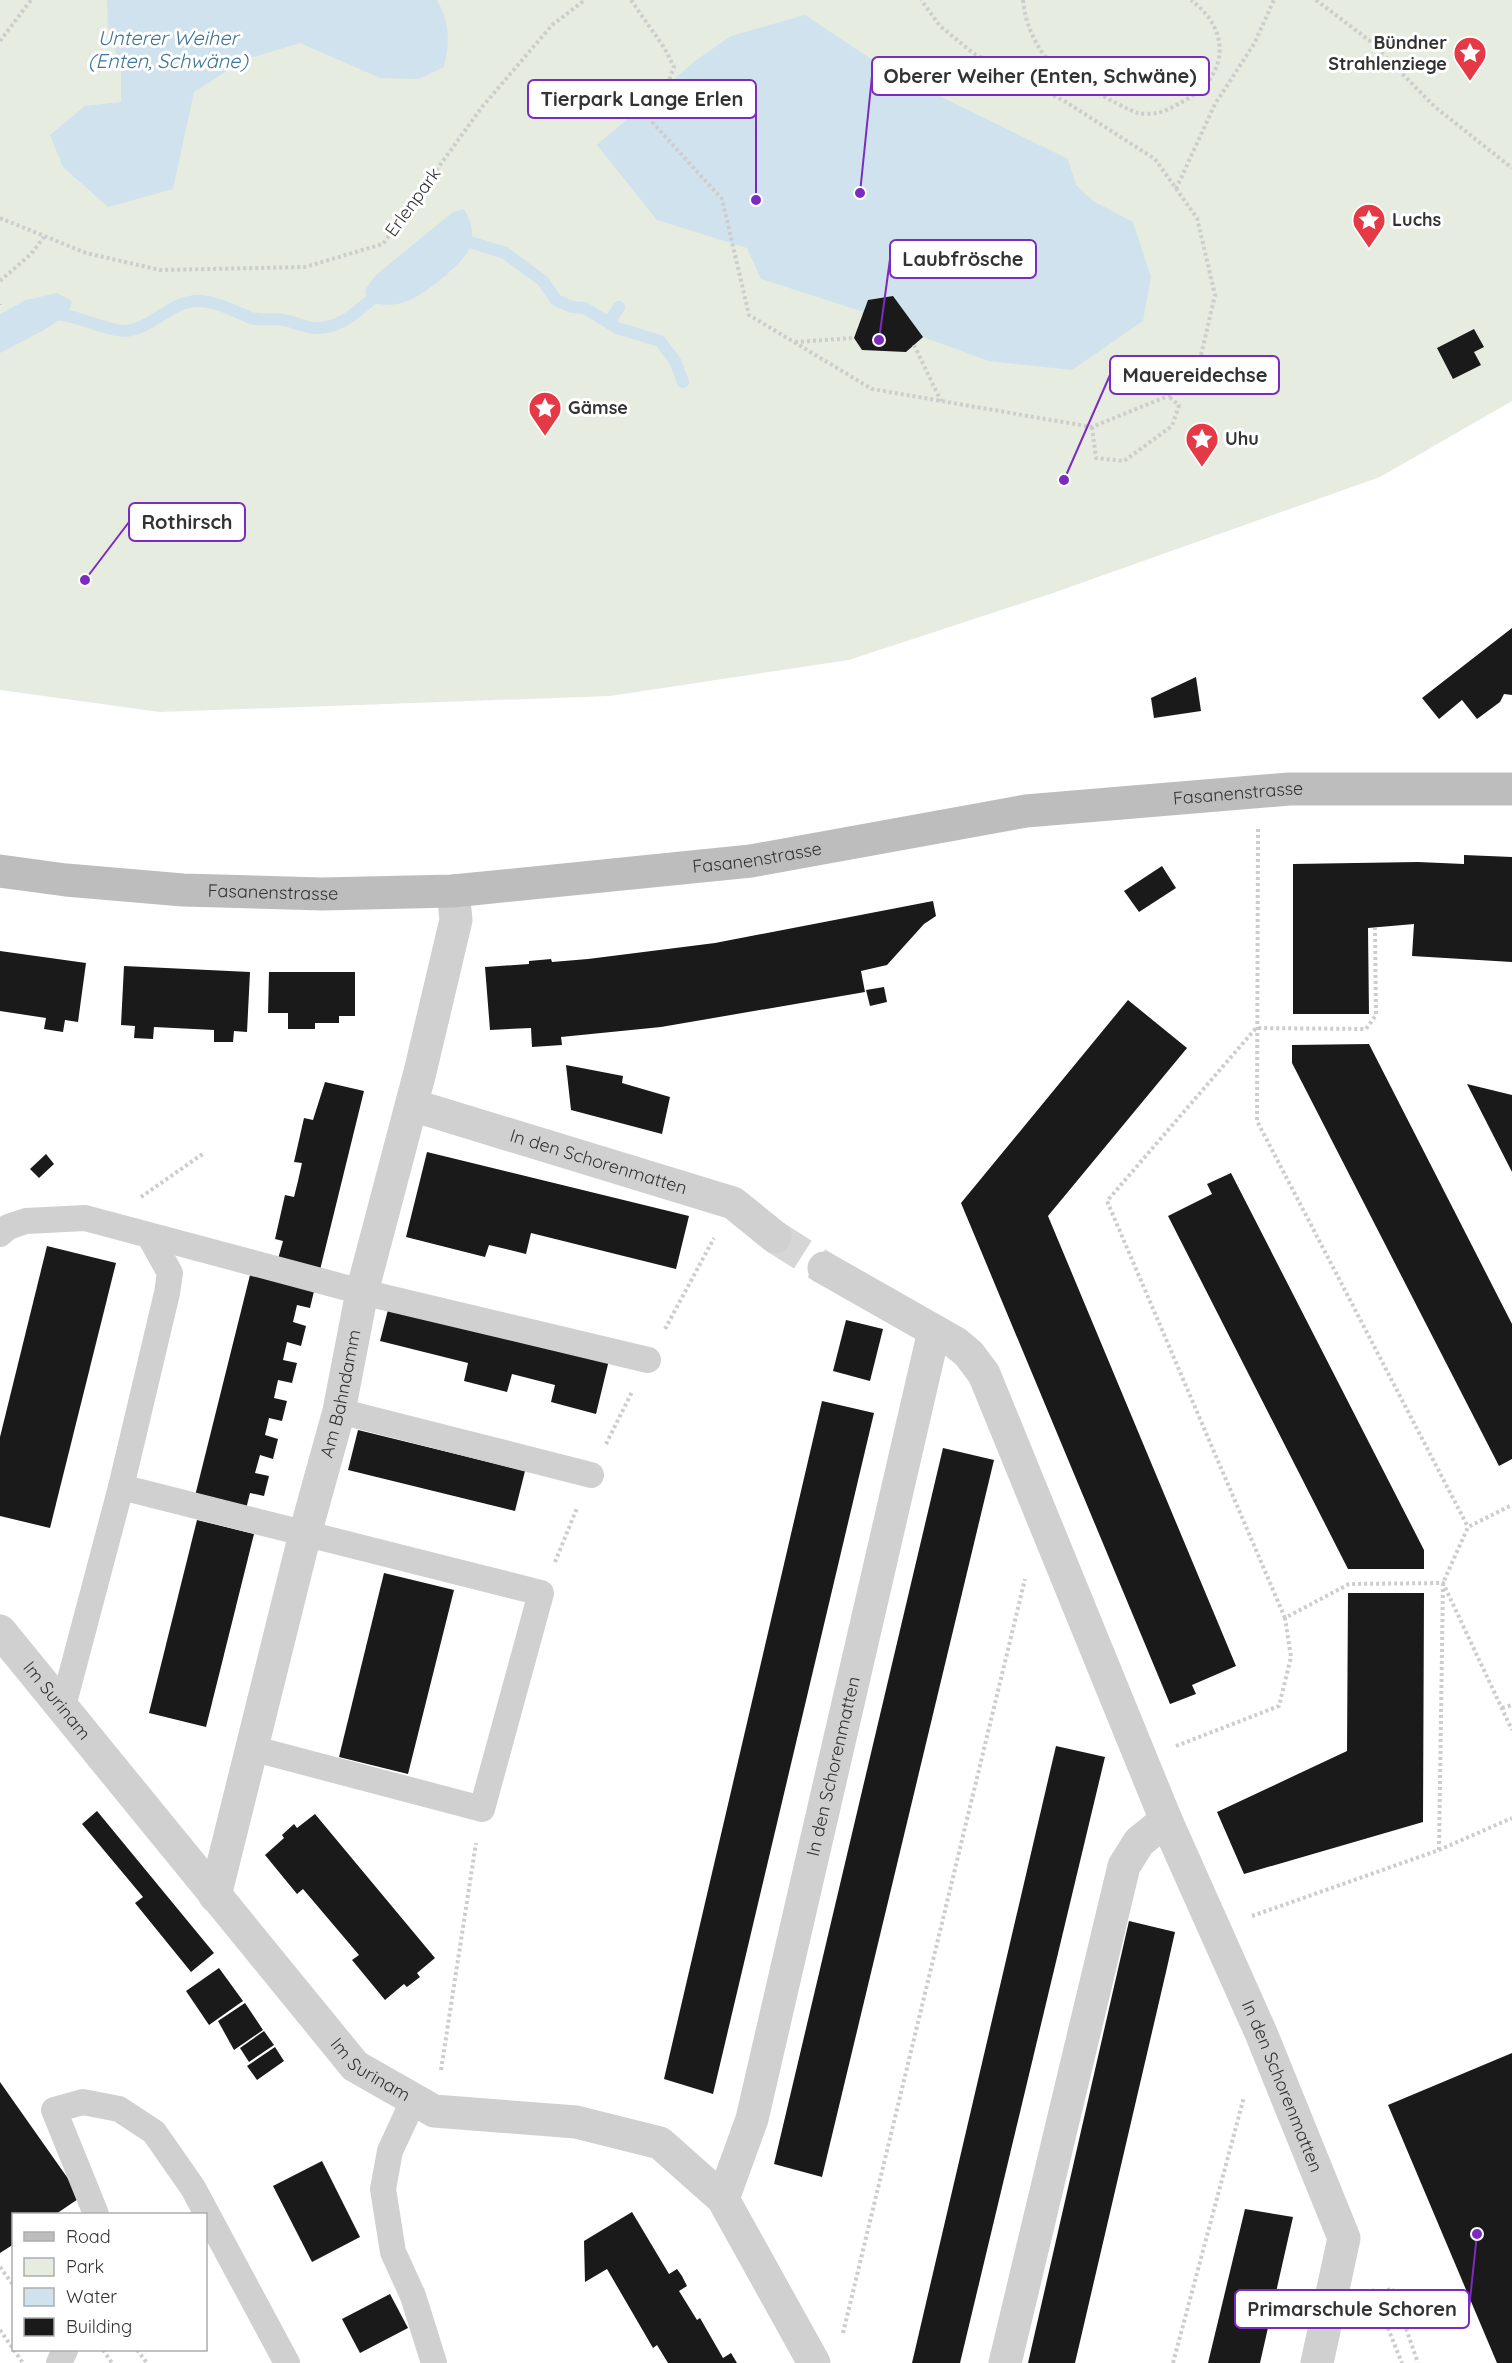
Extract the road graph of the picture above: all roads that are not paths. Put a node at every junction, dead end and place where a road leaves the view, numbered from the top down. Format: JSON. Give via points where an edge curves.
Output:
{"nodes":[{"id":1,"x":1512,"y":789,"type":"edge"},
{"id":2,"x":0,"y":871,"type":"edge"},
{"id":3,"x":453,"y":891,"type":"junction"},
{"id":4,"x":412,"y":1106,"type":"junction"},
{"id":5,"x":0,"y":1234,"type":"edge"},
{"id":6,"x":150,"y":1238,"type":"junction"},
{"id":7,"x":775,"y":1238,"type":"tunnel mouth"},
{"id":8,"x":824,"y":1268,"type":"tunnel mouth"},
{"id":9,"x":362,"y":1292,"type":"junction"},
{"id":10,"x":934,"y":1332,"type":"junction"},
{"id":11,"x":648,"y":1360,"type":"road end"},
{"id":12,"x":339,"y":1411,"type":"junction"},
{"id":13,"x":591,"y":1475,"type":"road end"},
{"id":14,"x":121,"y":1487,"type":"junction"},
{"id":15,"x":305,"y":1534,"type":"junction"},
{"id":16,"x":0,"y":1630,"type":"edge"},
{"id":17,"x":62,"y":1710,"type":"junction"},
{"id":18,"x":251,"y":1748,"type":"junction"},
{"id":19,"x":1166,"y":1820,"type":"junction"},
{"id":20,"x":215,"y":1896,"type":"junction"},
{"id":21,"x":424,"y":2105,"type":"junction"},
{"id":22,"x":723,"y":2199,"type":"junction"},
{"id":23,"x":96,"y":2213,"type":"edge"},
{"id":24,"x":206,"y":2213,"type":"edge"},
{"id":25,"x":207,"y":2214,"type":"edge"},
{"id":26,"x":287,"y":2363,"type":"edge"},
{"id":27,"x":435,"y":2363,"type":"edge"},
{"id":28,"x":814,"y":2363,"type":"edge"},
{"id":29,"x":1005,"y":2363,"type":"edge"},
{"id":30,"x":1317,"y":2363,"type":"edge"}],
"edges":[{"from":1,"to":3,"type":"main road","name":"Fasanenstrasse","via":[[1289,789],[1026,811],[751,861]]},
{"from":2,"to":3,"type":"main road","name":"Fasanenstrasse","via":[[183,890],[322,894]]},
{"from":3,"to":4,"type":"street","name":"Am Bahndamm","via":[[456,920]]},
{"from":4,"to":7,"type":"street","name":"In den Schorenmatten","via":[[733,1203]]},
{"from":4,"to":9,"type":"street","name":"Am Bahndamm"},
{"from":5,"to":6,"type":"lane","via":[[26,1221],[86,1218]]},
{"from":6,"to":9,"type":"lane"},
{"from":6,"to":14,"type":"lane","via":[[170,1273]]},
{"from":8,"to":10,"type":"street","name":"In den Schorenmatten"},
{"from":9,"to":11,"type":"lane"},
{"from":9,"to":12,"type":"street","name":"Am Bahndamm"},
{"from":10,"to":19,"type":"street","name":"In den Schorenmatten","via":[[969,1354],[984,1374]]},
{"from":10,"to":22,"type":"street","name":"In den Schorenmatten","via":[[752,2119]]},
{"from":12,"to":13,"type":"lane"},
{"from":12,"to":15,"type":"street","name":"Am Bahndamm"},
{"from":14,"to":15,"type":"lane"},
{"from":14,"to":17,"type":"lane"},
{"from":15,"to":18,"type":"street","name":"Am Bahndamm"},
{"from":15,"to":18,"type":"lane","via":[[542,1593],[482,1809]]},
{"from":16,"to":17,"type":"street","name":"Im Surinam"},
{"from":17,"to":20,"type":"street","name":"Im Surinam"},
{"from":18,"to":20,"type":"street","name":"Am Bahndamm"},
{"from":19,"to":29,"type":"street","via":[[1138,1842],[1124,1866]]},
{"from":19,"to":30,"type":"street","name":"In den Schorenmatten","via":[[1261,2033],[1344,2238]]},
{"from":20,"to":21,"type":"street","name":"Im Surinam","via":[[355,2066]]},
{"from":21,"to":22,"type":"street","name":"Im Surinam","via":[[576,2122],[660,2143]]},
{"from":21,"to":27,"type":"lane","via":[[390,2151],[383,2189],[393,2252],[413,2296]]},
{"from":22,"to":28,"type":"street","name":"Im Surinam"},
{"from":23,"to":24,"type":"lane","via":[[54,2110],[83,2102],[119,2109],[154,2132]]},
{"from":25,"to":26,"type":"lane"}]}
